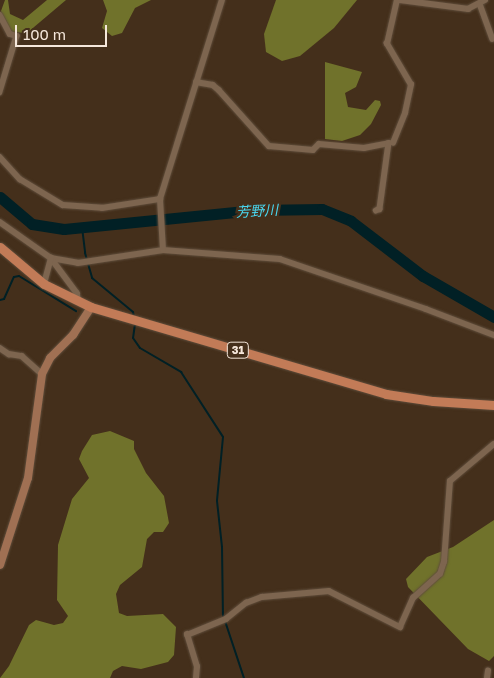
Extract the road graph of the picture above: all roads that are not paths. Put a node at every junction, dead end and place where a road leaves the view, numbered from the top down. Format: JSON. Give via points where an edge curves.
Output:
{"nodes":[{"id":1,"x":222,"y":0,"type":"edge"},
{"id":2,"x":398,"y":0,"type":"edge"},
{"id":3,"x":482,"y":2,"type":"edge"},
{"id":4,"x":0,"y":15,"type":"edge"},
{"id":5,"x":493,"y":39,"type":"edge"},
{"id":6,"x":196,"y":82,"type":"junction"},
{"id":7,"x":0,"y":92,"type":"edge"},
{"id":8,"x":393,"y":143,"type":"dead end"},
{"id":9,"x":0,"y":157,"type":"edge"},
{"id":10,"x":160,"y":201,"type":"junction"},
{"id":11,"x":376,"y":212,"type":"dead end"},
{"id":12,"x":0,"y":222,"type":"edge"},
{"id":13,"x":0,"y":246,"type":"edge"},
{"id":14,"x":163,"y":248,"type":"junction"},
{"id":15,"x":51,"y":258,"type":"junction"},
{"id":16,"x":44,"y":284,"type":"junction"},
{"id":17,"x":79,"y":302,"type":"junction"},
{"id":18,"x":91,"y":307,"type":"junction"},
{"id":19,"x":494,"y":336,"type":"edge"},
{"id":20,"x":0,"y":348,"type":"edge"},
{"id":21,"x":42,"y":374,"type":"junction"},
{"id":22,"x":494,"y":405,"type":"edge"},
{"id":23,"x":494,"y":444,"type":"edge"},
{"id":24,"x":0,"y":564,"type":"edge"},
{"id":25,"x":196,"y":678,"type":"edge"}],
"edges":[{"from":1,"to":6,"type":"street"},
{"from":2,"to":3,"type":"street","via":[[468,9]]},
{"from":2,"to":8,"type":"street","via":[[387,44],[411,85],[405,113]]},
{"from":3,"to":5,"type":"street"},
{"from":4,"to":7,"type":"street","via":[[10,34],[17,36]]},
{"from":6,"to":10,"type":"street"},
{"from":6,"to":11,"type":"street","via":[[213,85],[220,90],[270,146],[313,150],[319,144],[364,148],[380,142],[389,143],[380,209]]},
{"from":9,"to":10,"type":"street","via":[[20,179],[62,205],[102,208]]},
{"from":10,"to":14,"type":"street"},
{"from":12,"to":15,"type":"street"},
{"from":13,"to":16,"type":"main road","number":"31"},
{"from":14,"to":15,"type":"street","via":[[92,264]]},
{"from":14,"to":19,"type":"street","via":[[280,260],[426,309]]},
{"from":15,"to":16,"type":"street"},
{"from":15,"to":17,"type":"street","via":[[77,293]]},
{"from":16,"to":17,"type":"main road","number":"31"},
{"from":17,"to":18,"type":"main road","number":"31"},
{"from":18,"to":21,"type":"main road","via":[[73,335],[50,358]]},
{"from":18,"to":22,"type":"main road","number":"31","via":[[386,394]]},
{"from":20,"to":21,"type":"street","via":[[9,354],[22,356]]},
{"from":21,"to":24,"type":"main road","via":[[28,478]]},
{"from":23,"to":25,"type":"street","via":[[450,481],[444,562],[440,574],[413,598],[400,627],[329,591],[262,598],[246,603],[222,620],[187,635]]}]}
